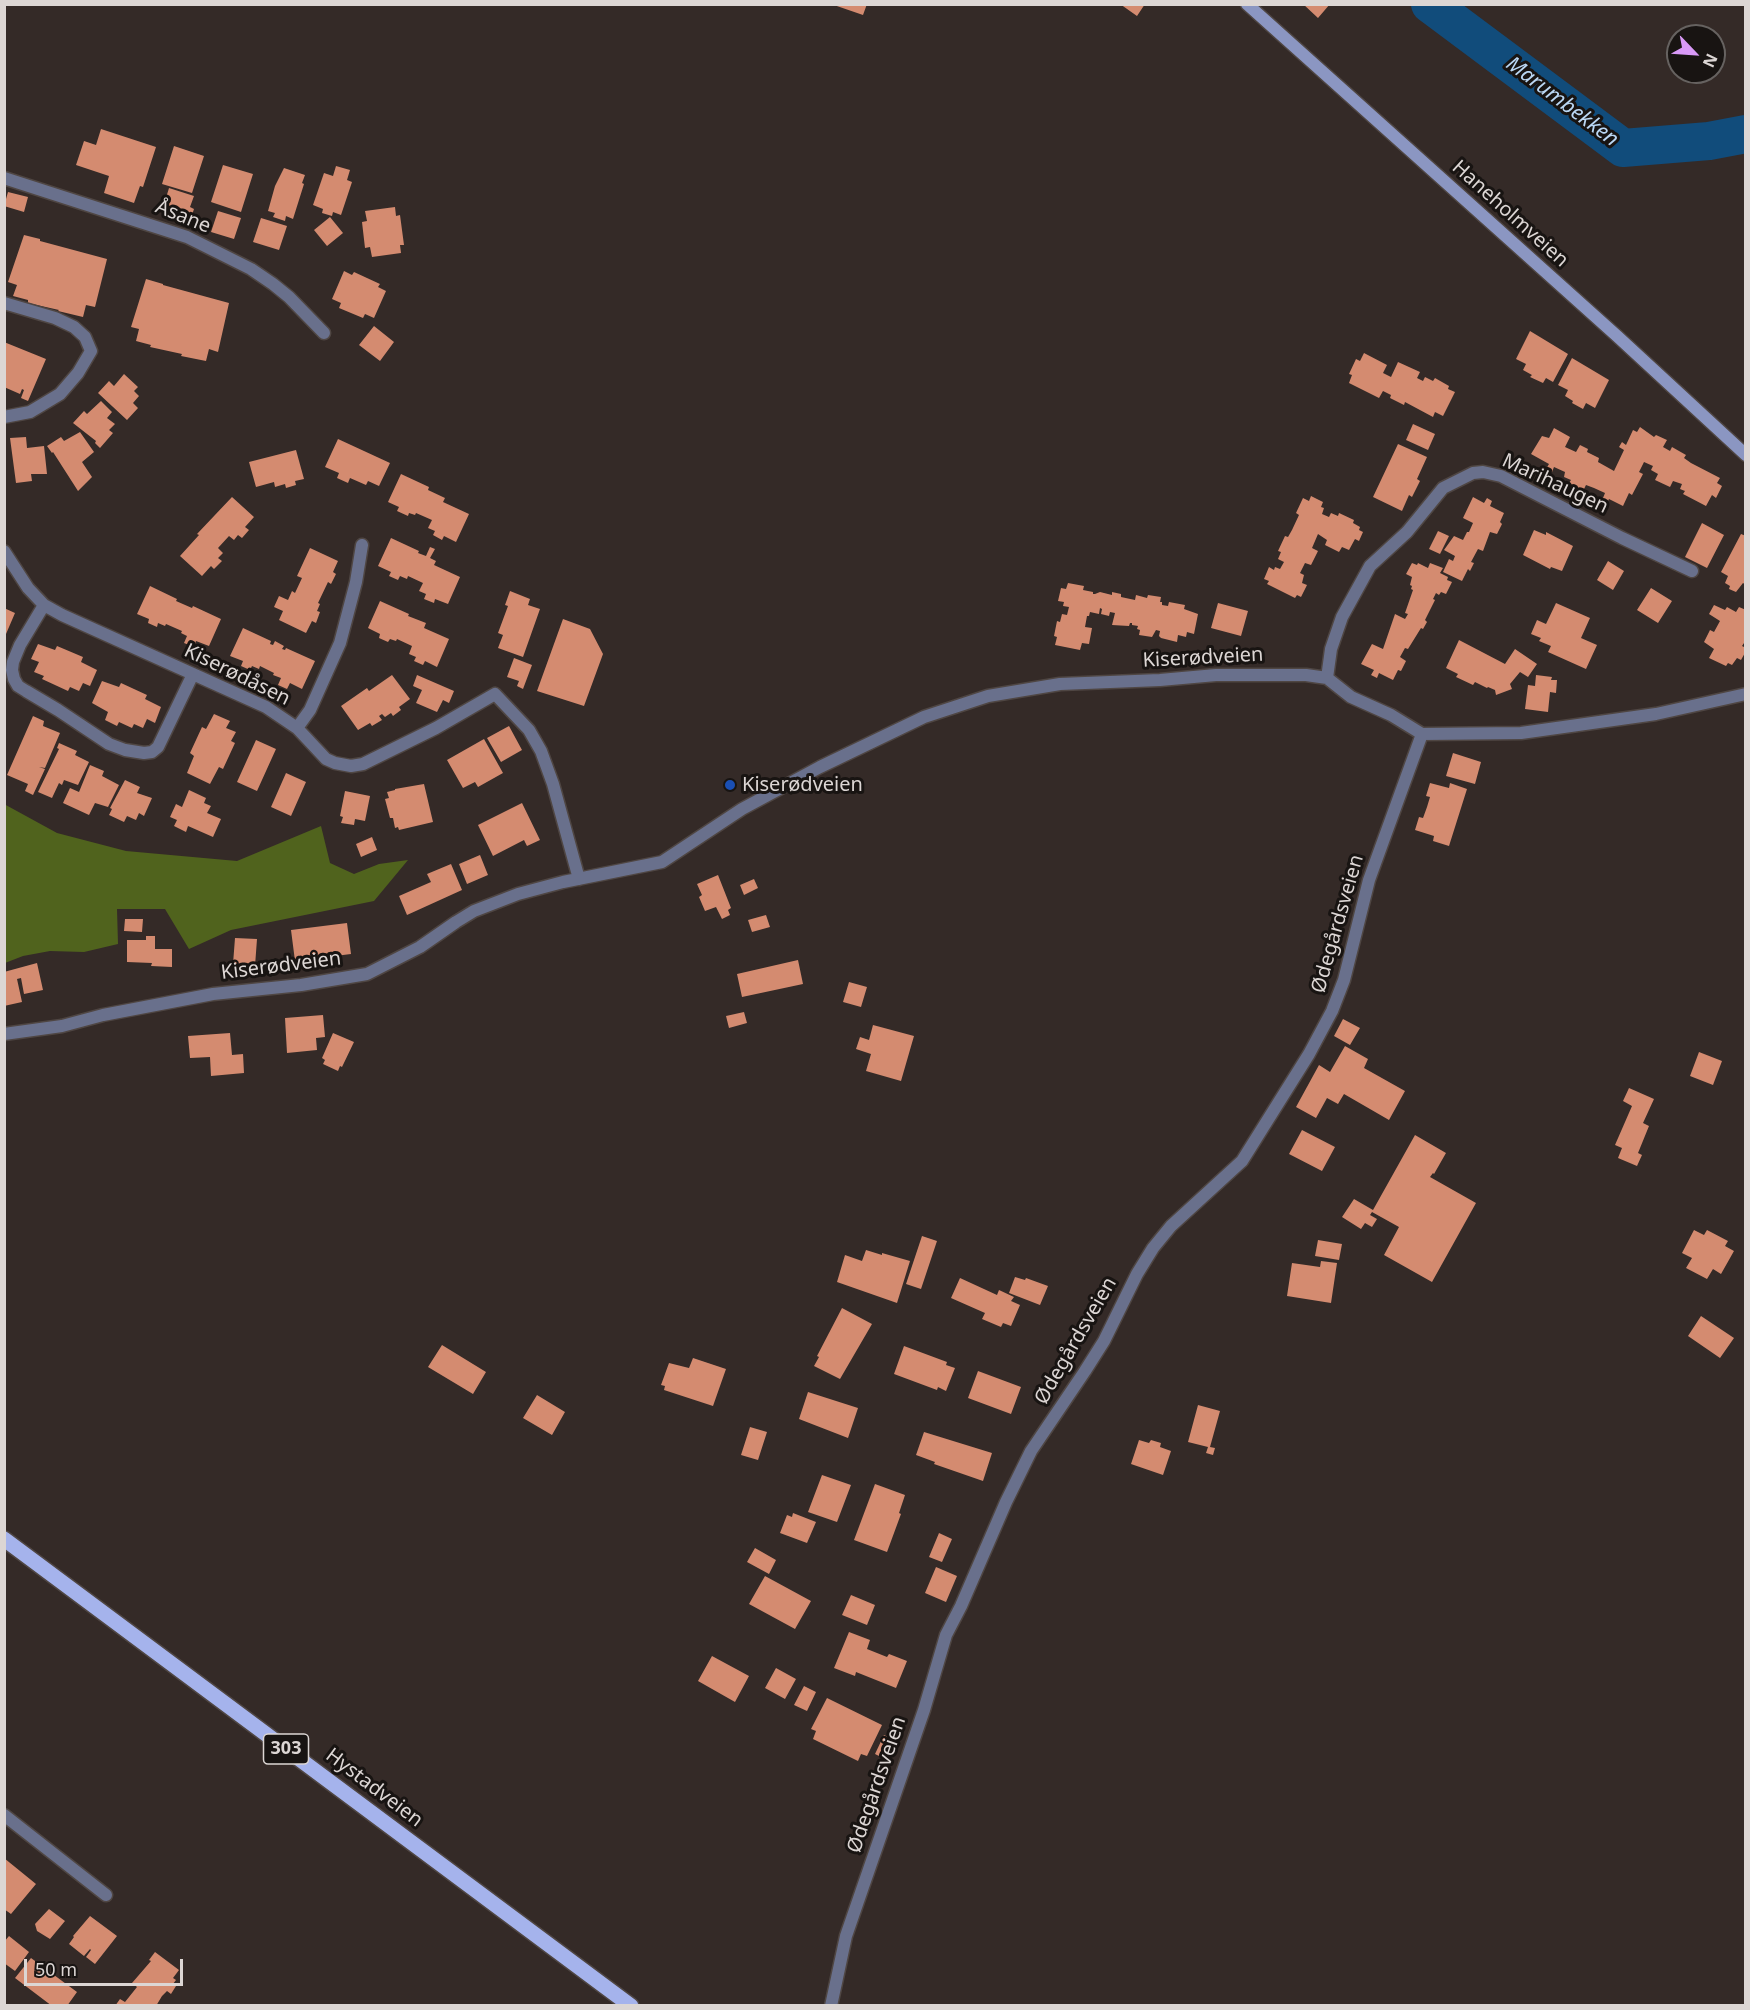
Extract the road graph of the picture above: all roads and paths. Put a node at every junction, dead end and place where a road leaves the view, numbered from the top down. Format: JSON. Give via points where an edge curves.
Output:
{"nodes":[{"id":1,"x":1247,"y":4,"type":"edge"},
{"id":2,"x":4,"y":178,"type":"edge"},
{"id":3,"x":4,"y":303,"type":"edge"},
{"id":4,"x":324,"y":333,"type":"dead end"},
{"id":5,"x":4,"y":417,"type":"edge"},
{"id":6,"x":1746,"y":455,"type":"edge"},
{"id":7,"x":362,"y":545,"type":"dead end"},
{"id":8,"x":4,"y":551,"type":"edge"},
{"id":9,"x":1692,"y":572,"type":"dead end"},
{"id":10,"x":44,"y":605,"type":"junction"},
{"id":11,"x":193,"y":674,"type":"junction"},
{"id":12,"x":1327,"y":678,"type":"junction"},
{"id":13,"x":1746,"y":694,"type":"edge"},
{"id":14,"x":297,"y":728,"type":"junction"},
{"id":15,"x":1422,"y":734,"type":"junction"},
{"id":16,"x":579,"y":879,"type":"junction"},
{"id":17,"x":4,"y":1034,"type":"edge"},
{"id":18,"x":4,"y":1539,"type":"edge"},
{"id":19,"x":4,"y":1815,"type":"edge"},
{"id":20,"x":106,"y":1895,"type":"dead end"},
{"id":21,"x":631,"y":2006,"type":"edge"},
{"id":22,"x":831,"y":2006,"type":"edge"}],
"edges":[{"from":1,"to":6,"type":"main road","name":"Haneholmveien"},
{"from":2,"to":4,"type":"street","name":"Åsane","via":[[187,237],[273,284]]},
{"from":3,"to":5,"type":"street","via":[[74,327],[85,337],[91,351],[60,394],[30,412]]},
{"from":7,"to":14,"type":"street","via":[[340,643],[310,710]]},
{"from":8,"to":10,"type":"street","name":"Kiserødåsen"},
{"from":9,"to":12,"type":"street","name":"Marihaugen","via":[[1501,476],[1473,473],[1443,488],[1407,532],[1370,566],[1342,617],[1331,649]]},
{"from":10,"to":11,"type":"street","name":"Kiserødåsen"},
{"from":10,"to":11,"type":"street","via":[[13,662],[14,679],[26,692],[109,744],[152,752]]},
{"from":11,"to":14,"type":"street","name":"Kiserødåsen","via":[[266,708]]},
{"from":12,"to":15,"type":"street","via":[[1351,697]]},
{"from":12,"to":16,"type":"street","name":"Kiserødveien","via":[[1215,675],[1060,684],[988,696],[924,717],[820,767],[742,809],[662,862]]},
{"from":13,"to":15,"type":"street","via":[[1656,714],[1521,733]]},
{"from":14,"to":16,"type":"street","name":"Kiserødåsen","via":[[326,759],[356,766],[436,728],[495,694],[529,730],[541,751]]},
{"from":15,"to":22,"type":"street","name":"Ødegårdsveien","via":[[1369,880],[1344,980],[1309,1054],[1242,1161],[1171,1226],[1153,1248],[1104,1341],[1031,1451],[1006,1502],[946,1635],[846,1936]]},
{"from":16,"to":17,"type":"street","name":"Kiserødveien","via":[[518,894],[474,911],[420,947],[367,974],[213,994],[62,1026]]},
{"from":18,"to":21,"type":"main road","name":"Hystadveien","number":"303"},
{"from":19,"to":20,"type":"street"}]}
